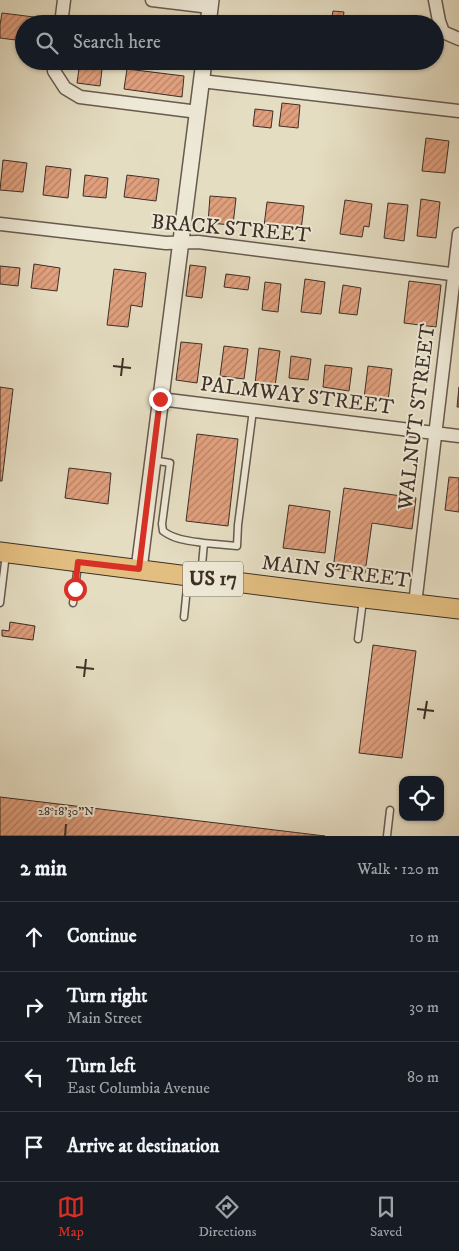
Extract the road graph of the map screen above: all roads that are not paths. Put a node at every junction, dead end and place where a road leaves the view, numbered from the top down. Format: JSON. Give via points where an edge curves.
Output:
{"nodes":[{"id":1,"x":64,"y":0,"type":"edge"},
{"id":2,"x":152,"y":0,"type":"edge"},
{"id":3,"x":435,"y":0,"type":"edge"},
{"id":4,"x":211,"y":3,"type":"edge"},
{"id":5,"x":62,"y":15,"type":"edge"},
{"id":6,"x":438,"y":15,"type":"edge"},
{"id":7,"x":444,"y":32,"type":"edge"},
{"id":8,"x":459,"y":39,"type":"edge"},
{"id":9,"x":56,"y":70,"type":"edge"},
{"id":10,"x":203,"y":70,"type":"edge"},
{"id":11,"x":201,"y":81,"type":"junction"},
{"id":12,"x":459,"y":111,"type":"edge"},
{"id":13,"x":198,"y":112,"type":"junction"},
{"id":14,"x":0,"y":224,"type":"edge"},
{"id":15,"x":459,"y":234,"type":"edge"},
{"id":16,"x":180,"y":242,"type":"junction"},
{"id":17,"x":457,"y":275,"type":"edge"},
{"id":18,"x":160,"y":399,"type":"junction"},
{"id":19,"x":253,"y":410,"type":"junction"},
{"id":20,"x":436,"y":434,"type":"junction"},
{"id":21,"x":459,"y":436,"type":"edge"},
{"id":22,"x":152,"y":460,"type":"junction"},
{"id":23,"x":145,"y":519,"type":"junction"},
{"id":24,"x":163,"y":521,"type":"junction"},
{"id":25,"x":204,"y":543,"type":"junction"},
{"id":26,"x":3,"y":553,"type":"edge"},
{"id":27,"x":78,"y":562,"type":"junction"},
{"id":28,"x":139,"y":569,"type":"junction"},
{"id":29,"x":195,"y":577,"type":"junction"},
{"id":30,"x":364,"y":598,"type":"junction"},
{"id":31,"x":0,"y":603,"type":"edge"},
{"id":32,"x":73,"y":603,"type":"dead end"},
{"id":33,"x":415,"y":604,"type":"junction"},
{"id":34,"x":459,"y":609,"type":"edge"},
{"id":35,"x":184,"y":617,"type":"dead end"},
{"id":36,"x":358,"y":639,"type":"dead end"},
{"id":37,"x":390,"y":810,"type":"dead end"},
{"id":38,"x":387,"y":836,"type":"edge"}],
"edges":[{"from":1,"to":5,"type":"street"},
{"from":2,"to":4,"type":"street"},
{"from":3,"to":6,"type":"street"},
{"from":7,"to":8,"type":"street"},
{"from":9,"to":13,"type":"street","via":[[65,88],[80,97]]},
{"from":10,"to":11,"type":"street"},
{"from":11,"to":12,"type":"street"},
{"from":11,"to":13,"type":"street"},
{"from":13,"to":16,"type":"street"},
{"from":14,"to":16,"type":"street","name":"BRACK STREET"},
{"from":15,"to":17,"type":"street","name":"WALNUT STREET"},
{"from":16,"to":17,"type":"street","name":"BRACK STREET"},
{"from":16,"to":18,"type":"street"},
{"from":17,"to":20,"type":"street","name":"WALNUT STREET"},
{"from":18,"to":19,"type":"street","name":"PALMWAY STREET"},
{"from":18,"to":22,"type":"street"},
{"from":19,"to":20,"type":"street","name":"PALMWAY STREET"},
{"from":19,"to":25,"type":"lane","via":[[237,546]]},
{"from":20,"to":21,"type":"street","name":"PALMWAY STREET"},
{"from":20,"to":33,"type":"street","name":"WALNUT STREET"},
{"from":22,"to":23,"type":"street"},
{"from":22,"to":24,"type":"lane","via":[[170,463]]},
{"from":23,"to":24,"type":"lane"},
{"from":23,"to":28,"type":"street"},
{"from":24,"to":25,"type":"lane","via":[[162,528],[169,536]]},
{"from":25,"to":29,"type":"lane"},
{"from":26,"to":27,"type":"main road","name":"MAIN STREET","number":"US 17"},
{"from":26,"to":31,"type":"lane"},
{"from":27,"to":28,"type":"main road","name":"MAIN STREET","number":"US 17"},
{"from":27,"to":32,"type":"lane"},
{"from":28,"to":29,"type":"main road","name":"MAIN STREET","number":"US 17"},
{"from":29,"to":30,"type":"main road","name":"MAIN STREET","number":"US 17"},
{"from":29,"to":35,"type":"lane"},
{"from":30,"to":33,"type":"main road","name":"MAIN STREET","number":"US 17"},
{"from":30,"to":36,"type":"lane"},
{"from":33,"to":34,"type":"main road","name":"MAIN STREET","number":"US 17"},
{"from":37,"to":38,"type":"lane"}]}
